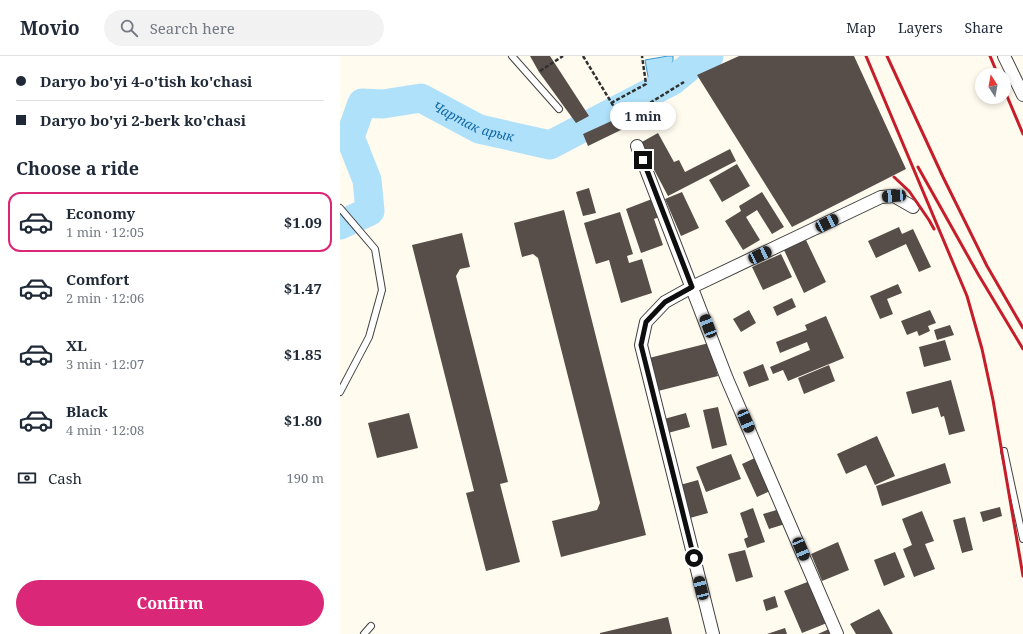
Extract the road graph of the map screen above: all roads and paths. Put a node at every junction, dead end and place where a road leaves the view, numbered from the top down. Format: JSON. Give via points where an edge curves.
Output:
{"nodes":[{"id":1,"x":512,"y":56,"type":"edge"},
{"id":2,"x":563,"y":56,"type":"edge"},
{"id":3,"x":583,"y":56,"type":"edge"},
{"id":4,"x":642,"y":56,"type":"edge"},
{"id":5,"x":1004,"y":56,"type":"edge"},
{"id":6,"x":539,"y":72,"type":"dead end"},
{"id":7,"x":684,"y":82,"type":"dead end"},
{"id":8,"x":1023,"y":95,"type":"edge"},
{"id":9,"x":611,"y":103,"type":"junction"},
{"id":10,"x":559,"y":109,"type":"dead end"},
{"id":11,"x":637,"y":146,"type":"dead end"},
{"id":12,"x":913,"y":207,"type":"dead end"},
{"id":13,"x":340,"y":208,"type":"edge"},
{"id":14,"x":692,"y":287,"type":"junction"},
{"id":15,"x":340,"y":392,"type":"edge"},
{"id":16,"x":1004,"y":451,"type":"dead end"},
{"id":17,"x":1023,"y":539,"type":"edge"},
{"id":18,"x":371,"y":626,"type":"dead end"},
{"id":19,"x":364,"y":634,"type":"edge"},
{"id":20,"x":713,"y":634,"type":"edge"},
{"id":21,"x":837,"y":634,"type":"edge"}],
"edges":[{"from":1,"to":10,"type":"lane"},
{"from":2,"to":6,"type":"path"},
{"from":3,"to":9,"type":"path"},
{"from":4,"to":9,"type":"path","via":[[646,84]]},
{"from":5,"to":8,"type":"street"},
{"from":7,"to":9,"type":"path","via":[[622,120]]},
{"from":11,"to":14,"type":"street"},
{"from":12,"to":14,"type":"street","via":[[894,196],[881,197]]},
{"from":13,"to":15,"type":"lane","via":[[375,249],[382,290],[369,337]]},
{"from":14,"to":20,"type":"street","via":[[665,302],[646,322],[641,345]]},
{"from":14,"to":21,"type":"street","via":[[727,379]]},
{"from":16,"to":17,"type":"lane"},
{"from":18,"to":19,"type":"lane"}]}
